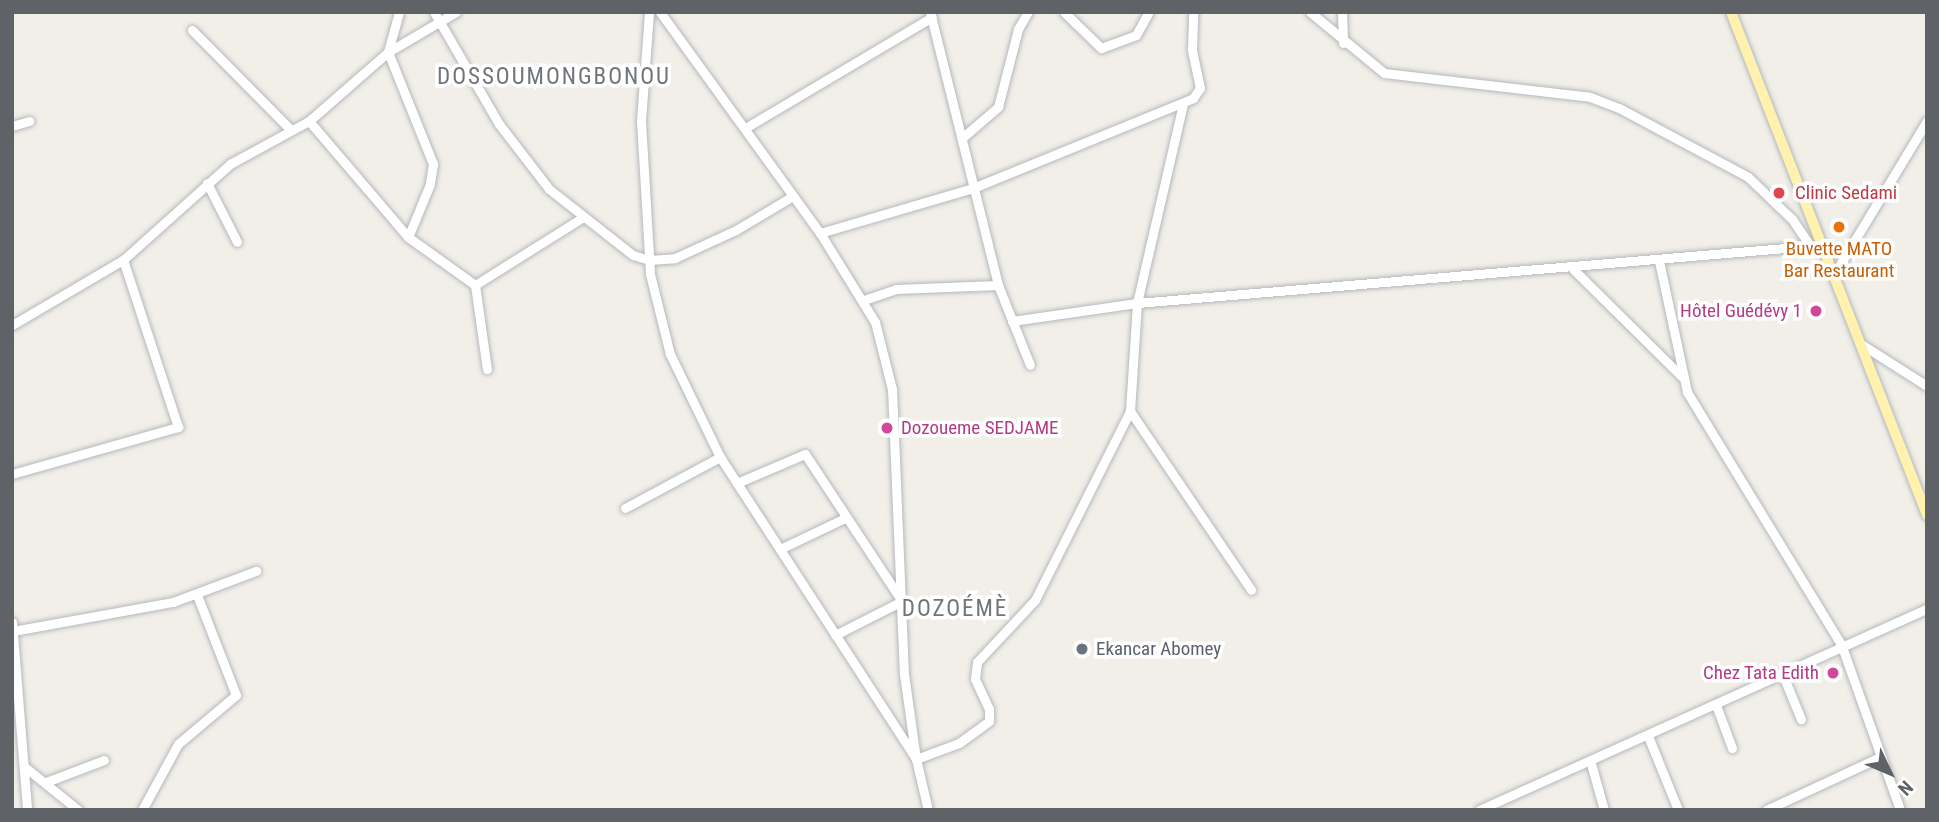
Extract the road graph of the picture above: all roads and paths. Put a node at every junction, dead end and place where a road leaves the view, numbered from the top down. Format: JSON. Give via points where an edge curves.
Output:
{"nodes":[{"id":1,"x":400,"y":12,"type":"edge"},
{"id":2,"x":456,"y":12,"type":"edge"},
{"id":3,"x":649,"y":12,"type":"edge"},
{"id":4,"x":660,"y":12,"type":"edge"},
{"id":5,"x":1028,"y":12,"type":"edge"},
{"id":6,"x":1064,"y":12,"type":"edge"},
{"id":7,"x":1149,"y":12,"type":"edge"},
{"id":8,"x":1194,"y":12,"type":"edge"},
{"id":9,"x":1310,"y":12,"type":"edge"},
{"id":10,"x":1342,"y":12,"type":"edge"},
{"id":11,"x":1731,"y":12,"type":"edge"},
{"id":12,"x":931,"y":14,"type":"edge"},
{"id":13,"x":437,"y":15,"type":"edge"},
{"id":14,"x":192,"y":30,"type":"dead end"},
{"id":15,"x":1343,"y":43,"type":"junction"},
{"id":16,"x":388,"y":52,"type":"junction"},
{"id":17,"x":1183,"y":104,"type":"junction"},
{"id":18,"x":29,"y":121,"type":"dead end"},
{"id":19,"x":309,"y":121,"type":"junction"},
{"id":20,"x":1927,"y":121,"type":"edge"},
{"id":21,"x":12,"y":126,"type":"edge"},
{"id":22,"x":747,"y":127,"type":"junction"},
{"id":23,"x":291,"y":130,"type":"junction"},
{"id":24,"x":962,"y":138,"type":"junction"},
{"id":25,"x":207,"y":183,"type":"junction"},
{"id":26,"x":973,"y":188,"type":"junction"},
{"id":27,"x":793,"y":196,"type":"junction"},
{"id":28,"x":582,"y":218,"type":"junction"},
{"id":29,"x":820,"y":233,"type":"junction"},
{"id":30,"x":408,"y":237,"type":"junction"},
{"id":31,"x":237,"y":242,"type":"dead end"},
{"id":32,"x":1815,"y":245,"type":"junction"},
{"id":33,"x":123,"y":260,"type":"junction"},
{"id":34,"x":649,"y":260,"type":"junction"},
{"id":35,"x":1659,"y":261,"type":"junction"},
{"id":36,"x":1573,"y":269,"type":"junction"},
{"id":37,"x":1833,"y":276,"type":"junction"},
{"id":38,"x":475,"y":285,"type":"junction"},
{"id":39,"x":998,"y":285,"type":"junction"},
{"id":40,"x":864,"y":300,"type":"junction"},
{"id":41,"x":1137,"y":303,"type":"junction"},
{"id":42,"x":1012,"y":321,"type":"junction"},
{"id":43,"x":12,"y":325,"type":"edge"},
{"id":44,"x":1859,"y":343,"type":"junction"},
{"id":45,"x":1030,"y":365,"type":"dead end"},
{"id":46,"x":487,"y":369,"type":"dead end"},
{"id":47,"x":1683,"y":378,"type":"junction"},
{"id":48,"x":1927,"y":386,"type":"edge"},
{"id":49,"x":1130,"y":411,"type":"junction"},
{"id":50,"x":720,"y":457,"type":"junction"},
{"id":51,"x":12,"y":474,"type":"edge"},
{"id":52,"x":737,"y":483,"type":"junction"},
{"id":53,"x":625,"y":508,"type":"dead end"},
{"id":54,"x":1927,"y":514,"type":"edge"},
{"id":55,"x":845,"y":518,"type":"junction"},
{"id":56,"x":780,"y":549,"type":"junction"},
{"id":57,"x":256,"y":570,"type":"dead end"},
{"id":58,"x":1251,"y":590,"type":"dead end"},
{"id":59,"x":197,"y":595,"type":"junction"},
{"id":60,"x":902,"y":601,"type":"junction"},
{"id":61,"x":1927,"y":609,"type":"edge"},
{"id":62,"x":13,"y":626,"type":"edge"},
{"id":63,"x":835,"y":635,"type":"junction"},
{"id":64,"x":1841,"y":645,"type":"junction"},
{"id":65,"x":1782,"y":673,"type":"junction"},
{"id":66,"x":1716,"y":705,"type":"junction"},
{"id":67,"x":1801,"y":719,"type":"dead end"},
{"id":68,"x":1648,"y":736,"type":"junction"},
{"id":69,"x":1732,"y":748,"type":"dead end"},
{"id":70,"x":1880,"y":757,"type":"junction"},
{"id":71,"x":916,"y":759,"type":"junction"},
{"id":72,"x":104,"y":760,"type":"dead end"},
{"id":73,"x":1590,"y":760,"type":"junction"},
{"id":74,"x":26,"y":768,"type":"junction"},
{"id":75,"x":46,"y":782,"type":"junction"},
{"id":76,"x":27,"y":810,"type":"edge"},
{"id":77,"x":78,"y":810,"type":"edge"},
{"id":78,"x":142,"y":810,"type":"edge"},
{"id":79,"x":928,"y":810,"type":"edge"},
{"id":80,"x":1479,"y":810,"type":"edge"},
{"id":81,"x":1604,"y":810,"type":"edge"},
{"id":82,"x":1678,"y":810,"type":"edge"},
{"id":83,"x":1766,"y":810,"type":"edge"},
{"id":84,"x":1900,"y":810,"type":"edge"}],
"edges":[{"from":1,"to":16,"type":"street"},
{"from":2,"to":13,"type":"street"},
{"from":3,"to":34,"type":"street","via":[[640,121]]},
{"from":4,"to":22,"type":"street"},
{"from":5,"to":24,"type":"street","via":[[1018,29],[998,107]]},
{"from":6,"to":7,"type":"street","via":[[1101,48],[1136,35]]},
{"from":8,"to":17,"type":"street","via":[[1192,49],[1200,88]]},
{"from":9,"to":15,"type":"street"},
{"from":10,"to":15,"type":"street"},
{"from":11,"to":32,"type":"main road"},
{"from":12,"to":22,"type":"street"},
{"from":12,"to":24,"type":"street"},
{"from":13,"to":16,"type":"street"},
{"from":13,"to":28,"type":"street","via":[[499,124],[550,189]]},
{"from":14,"to":23,"type":"street"},
{"from":15,"to":32,"type":"street","via":[[1375,69],[1393,76],[1590,97],[1619,108],[1748,177]]},
{"from":16,"to":19,"type":"street"},
{"from":16,"to":30,"type":"street","via":[[433,163],[430,184]]},
{"from":17,"to":26,"type":"street"},
{"from":17,"to":41,"type":"street"},
{"from":18,"to":21,"type":"street"},
{"from":19,"to":23,"type":"street"},
{"from":19,"to":30,"type":"street"},
{"from":20,"to":37,"type":"street"},
{"from":22,"to":27,"type":"street"},
{"from":23,"to":25,"type":"street","via":[[230,164]]},
{"from":24,"to":26,"type":"street"},
{"from":25,"to":31,"type":"street"},
{"from":25,"to":33,"type":"street"},
{"from":26,"to":29,"type":"street"},
{"from":26,"to":39,"type":"street"},
{"from":27,"to":29,"type":"street"},
{"from":27,"to":34,"type":"street","via":[[710,244],[663,261]]},
{"from":28,"to":34,"type":"street","via":[[620,248]]},
{"from":28,"to":38,"type":"street"},
{"from":29,"to":40,"type":"street"},
{"from":30,"to":38,"type":"street"},
{"from":32,"to":35,"type":"street"},
{"from":32,"to":37,"type":"main road"},
{"from":33,"to":43,"type":"street"},
{"from":33,"to":51,"type":"street","via":[[178,427]]},
{"from":34,"to":50,"type":"street","via":[[670,354]]},
{"from":35,"to":36,"type":"street"},
{"from":35,"to":47,"type":"street"},
{"from":36,"to":41,"type":"street"},
{"from":36,"to":47,"type":"street"},
{"from":37,"to":44,"type":"main road"},
{"from":38,"to":46,"type":"street"},
{"from":39,"to":40,"type":"street","via":[[896,289]]},
{"from":39,"to":42,"type":"street"},
{"from":40,"to":60,"type":"street","via":[[884,351],[892,389]]},
{"from":41,"to":42,"type":"street"},
{"from":41,"to":49,"type":"street"},
{"from":42,"to":45,"type":"street"},
{"from":44,"to":48,"type":"street"},
{"from":44,"to":54,"type":"main road"},
{"from":47,"to":64,"type":"street"},
{"from":49,"to":58,"type":"street"},
{"from":49,"to":71,"type":"street","via":[[1035,600],[977,662],[975,679],[989,709],[989,721],[959,743]]},
{"from":50,"to":52,"type":"street"},
{"from":50,"to":53,"type":"street"},
{"from":52,"to":55,"type":"street","via":[[805,454]]},
{"from":52,"to":56,"type":"street"},
{"from":55,"to":56,"type":"street"},
{"from":55,"to":60,"type":"street"},
{"from":56,"to":63,"type":"street"},
{"from":57,"to":59,"type":"street"},
{"from":59,"to":62,"type":"street"},
{"from":59,"to":78,"type":"street","via":[[236,695],[178,744]]},
{"from":60,"to":63,"type":"street"},
{"from":60,"to":71,"type":"street","via":[[904,674]]},
{"from":61,"to":64,"type":"street"},
{"from":62,"to":74,"type":"street"},
{"from":63,"to":71,"type":"street"},
{"from":64,"to":65,"type":"street"},
{"from":64,"to":70,"type":"street"},
{"from":65,"to":66,"type":"street"},
{"from":65,"to":67,"type":"street"},
{"from":66,"to":68,"type":"street"},
{"from":66,"to":69,"type":"street"},
{"from":68,"to":73,"type":"street"},
{"from":68,"to":82,"type":"street"},
{"from":70,"to":83,"type":"street"},
{"from":70,"to":84,"type":"street"},
{"from":71,"to":79,"type":"street"},
{"from":72,"to":75,"type":"street"},
{"from":73,"to":80,"type":"street"},
{"from":73,"to":81,"type":"street"},
{"from":74,"to":75,"type":"street"},
{"from":74,"to":76,"type":"street"},
{"from":75,"to":77,"type":"street"}]}
